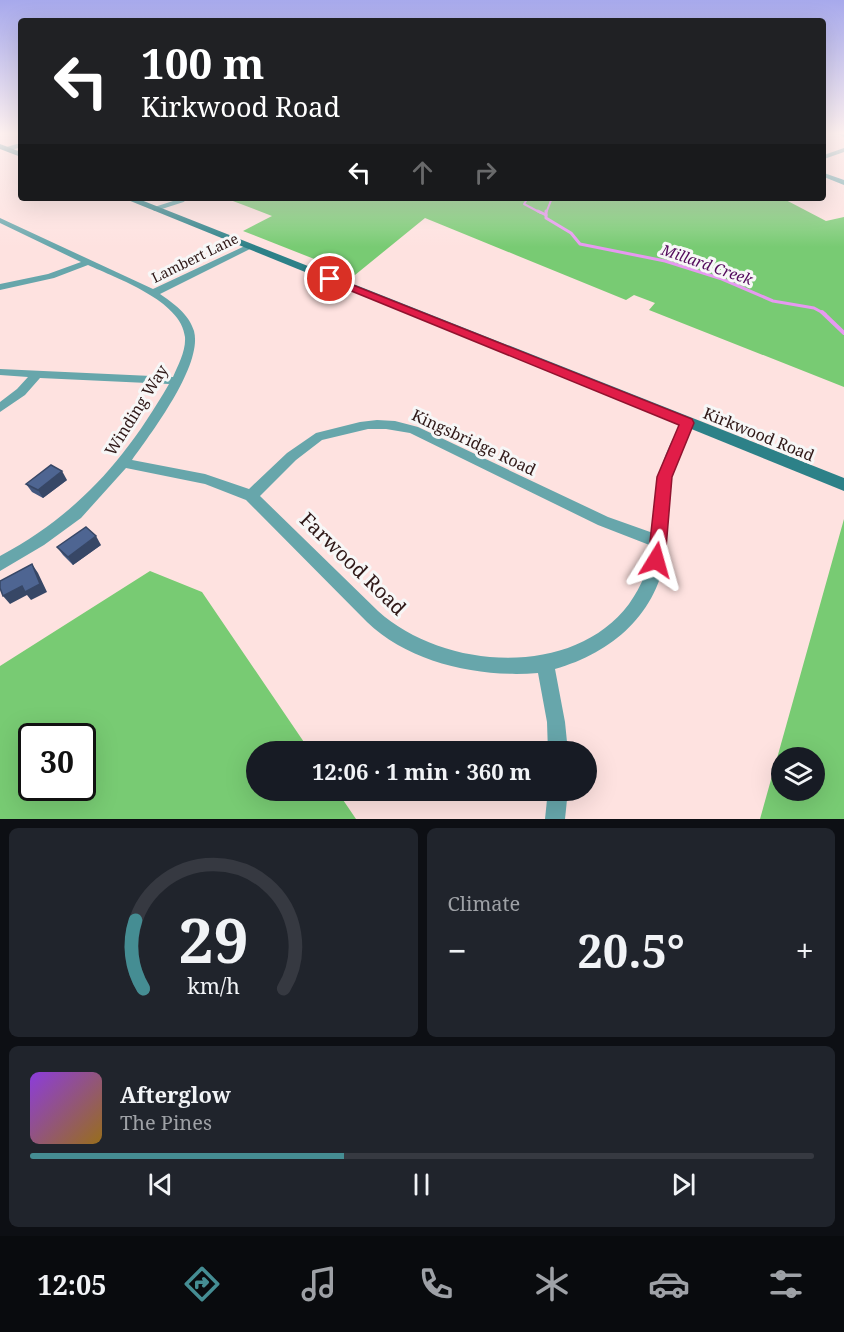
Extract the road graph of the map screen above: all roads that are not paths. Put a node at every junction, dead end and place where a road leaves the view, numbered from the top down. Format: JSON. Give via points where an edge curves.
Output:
{"nodes":[{"id":1,"x":826,"y":176,"type":"edge"},
{"id":2,"x":844,"y":183,"type":"edge"},
{"id":3,"x":135,"y":201,"type":"edge"},
{"id":4,"x":180,"y":201,"type":"edge"},
{"id":5,"x":155,"y":209,"type":"junction"},
{"id":6,"x":0,"y":220,"type":"edge"},
{"id":7,"x":250,"y":246,"type":"junction"},
{"id":8,"x":88,"y":262,"type":"junction"},
{"id":9,"x":0,"y":287,"type":"edge"},
{"id":10,"x":151,"y":294,"type":"junction"},
{"id":11,"x":0,"y":372,"type":"edge"},
{"id":12,"x":37,"y":374,"type":"junction"},
{"id":13,"x":176,"y":381,"type":"junction"},
{"id":14,"x":0,"y":408,"type":"edge"},
{"id":15,"x":687,"y":423,"type":"junction"},
{"id":16,"x":124,"y":463,"type":"junction"},
{"id":17,"x":844,"y":485,"type":"edge"},
{"id":18,"x":251,"y":496,"type":"junction"},
{"id":19,"x":660,"y":542,"type":"junction"},
{"id":20,"x":0,"y":564,"type":"edge"},
{"id":21,"x":545,"y":665,"type":"junction"},
{"id":22,"x":557,"y":741,"type":"edge"},
{"id":23,"x":557,"y":801,"type":"edge"},
{"id":24,"x":555,"y":819,"type":"edge"}],
"edges":[{"from":1,"to":2,"type":"street"},
{"from":3,"to":5,"type":"street","name":"Kirkwood Road"},
{"from":4,"to":5,"type":"lane"},
{"from":5,"to":7,"type":"street","name":"Kirkwood Road"},
{"from":6,"to":8,"type":"street","name":"Winding Way"},
{"from":7,"to":10,"type":"street","name":"Lambert Lane"},
{"from":7,"to":15,"type":"street","name":"Kirkwood Road"},
{"from":8,"to":9,"type":"street","via":[[51,276]]},
{"from":8,"to":10,"type":"street","name":"Winding Way"},
{"from":10,"to":13,"type":"street","name":"Winding Way","via":[[181,316],[189,329],[186,360]]},
{"from":11,"to":12,"type":"street"},
{"from":12,"to":13,"type":"street"},
{"from":12,"to":14,"type":"street"},
{"from":13,"to":16,"type":"street","name":"Winding Way"},
{"from":15,"to":17,"type":"street","name":"Kirkwood Road"},
{"from":15,"to":19,"type":"street","name":"Farwood Road","via":[[664,477]]},
{"from":16,"to":18,"type":"street","name":"Farwood Road","via":[[209,480]]},
{"from":16,"to":20,"type":"street","name":"Winding Way","via":[[76,513]]},
{"from":18,"to":19,"type":"street","name":"Kingsbridge Road","via":[[319,437],[361,425],[394,424],[603,521]]},
{"from":18,"to":21,"type":"street","name":"Farwood Road","via":[[386,628],[454,659],[495,666]]},
{"from":19,"to":21,"type":"street","name":"Farwood Road","via":[[653,577],[632,616],[582,652]]},
{"from":21,"to":22,"type":"street"},
{"from":23,"to":24,"type":"street"}]}
